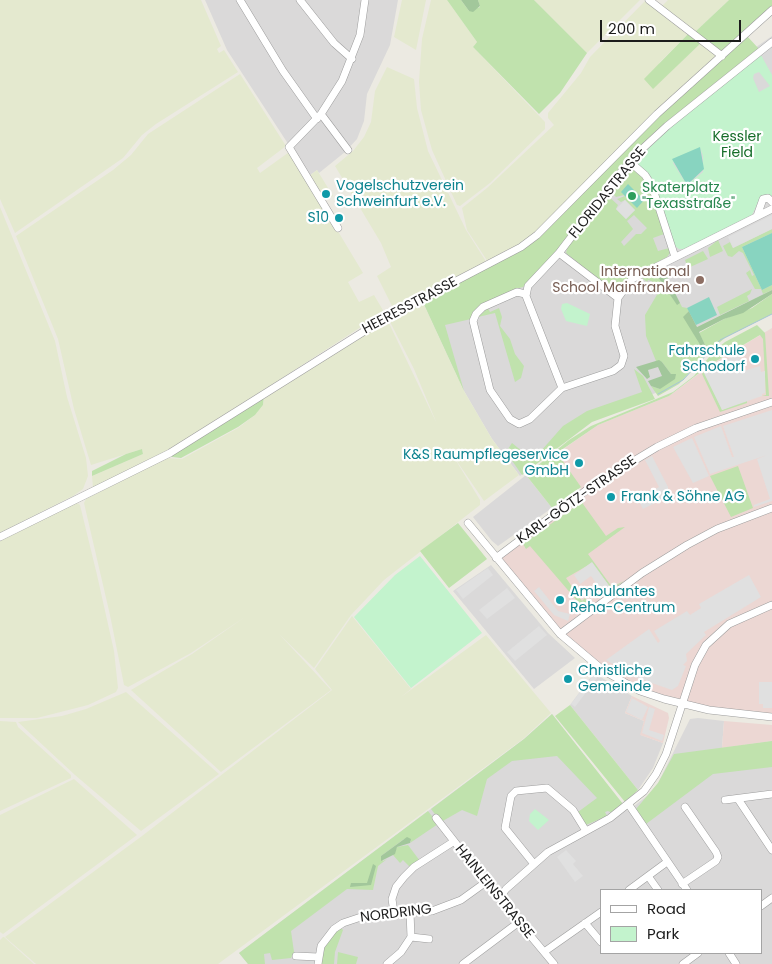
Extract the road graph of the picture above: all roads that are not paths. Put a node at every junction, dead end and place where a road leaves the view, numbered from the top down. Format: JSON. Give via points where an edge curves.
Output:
{"nodes":[{"id":1,"x":240,"y":0,"type":"edge"},
{"id":2,"x":300,"y":0,"type":"edge"},
{"id":3,"x":365,"y":0,"type":"edge"},
{"id":4,"x":650,"y":0,"type":"edge"},
{"id":5,"x":772,"y":10,"type":"edge"},
{"id":6,"x":772,"y":42,"type":"edge"},
{"id":7,"x":722,"y":56,"type":"junction"},
{"id":8,"x":352,"y":59,"type":"junction"},
{"id":9,"x":319,"y":117,"type":"junction"},
{"id":10,"x":348,"y":150,"type":"dead end"},
{"id":11,"x":630,"y":162,"type":"junction"},
{"id":12,"x":772,"y":202,"type":"edge"},
{"id":13,"x":772,"y":209,"type":"edge"},
{"id":14,"x":757,"y":216,"type":"junction"},
{"id":15,"x":338,"y":228,"type":"dead end"},
{"id":16,"x":559,"y":253,"type":"junction"},
{"id":17,"x":675,"y":257,"type":"junction"},
{"id":18,"x":526,"y":295,"type":"junction"},
{"id":19,"x":618,"y":298,"type":"junction"},
{"id":20,"x":562,"y":388,"type":"junction"},
{"id":21,"x":772,"y":402,"type":"edge"},
{"id":22,"x":772,"y":508,"type":"edge"},
{"id":23,"x":468,"y":524,"type":"dead end"},
{"id":24,"x":0,"y":537,"type":"edge"},
{"id":25,"x":496,"y":558,"type":"junction"},
{"id":26,"x":772,"y":605,"type":"edge"},
{"id":27,"x":560,"y":634,"type":"junction"},
{"id":28,"x":684,"y":704,"type":"junction"},
{"id":29,"x":772,"y":717,"type":"edge"},
{"id":30,"x":772,"y":794,"type":"edge"},
{"id":31,"x":738,"y":799,"type":"junction"},
{"id":32,"x":725,"y":800,"type":"dead end"},
{"id":33,"x":629,"y":805,"type":"junction"},
{"id":34,"x":685,"y":807,"type":"dead end"},
{"id":35,"x":436,"y":818,"type":"dead end"},
{"id":36,"x":586,"y":831,"type":"junction"},
{"id":37,"x":453,"y":842,"type":"junction"},
{"id":38,"x":772,"y":850,"type":"edge"},
{"id":39,"x":667,"y":862,"type":"junction"},
{"id":40,"x":534,"y":864,"type":"junction"},
{"id":41,"x":648,"y":876,"type":"junction"},
{"id":42,"x":486,"y":882,"type":"junction"},
{"id":43,"x":684,"y":887,"type":"edge"},
{"id":44,"x":630,"y":889,"type":"edge"},
{"id":45,"x":657,"y":889,"type":"edge"},
{"id":46,"x":501,"y":896,"type":"junction"},
{"id":47,"x":410,"y":912,"type":"junction"},
{"id":48,"x":394,"y":913,"type":"junction"},
{"id":49,"x":600,"y":913,"type":"edge"},
{"id":50,"x":519,"y":922,"type":"junction"},
{"id":51,"x":585,"y":923,"type":"junction"},
{"id":52,"x":411,"y":937,"type":"junction"},
{"id":53,"x":429,"y":939,"type":"dead end"},
{"id":54,"x":600,"y":941,"type":"edge"},
{"id":55,"x":544,"y":952,"type":"junction"},
{"id":56,"x":697,"y":954,"type":"edge"},
{"id":57,"x":296,"y":956,"type":"dead end"},
{"id":58,"x":318,"y":961,"type":"edge"},
{"id":59,"x":387,"y":964,"type":"edge"},
{"id":60,"x":463,"y":964,"type":"edge"},
{"id":61,"x":554,"y":964,"type":"edge"},
{"id":62,"x":683,"y":964,"type":"edge"}],
"edges":[{"from":1,"to":9,"type":"street","via":[[283,72]]},
{"from":2,"to":8,"type":"street","via":[[334,43]]},
{"from":3,"to":8,"type":"street","via":[[360,35]]},
{"from":4,"to":7,"type":"street"},
{"from":5,"to":7,"type":"street","name":"HEERESSTRASSE"},
{"from":6,"to":11,"type":"street","name":"FLORIDASTRASSE","via":[[666,126]]},
{"from":7,"to":24,"type":"street","name":"HEERESSTRASSE","via":[[651,120],[537,235],[521,247],[387,317],[170,453]]},
{"from":8,"to":9,"type":"street"},
{"from":9,"to":10,"type":"street"},
{"from":9,"to":15,"type":"street","via":[[288,147]]},
{"from":11,"to":16,"type":"street","name":"FLORIDASTRASSE"},
{"from":11,"to":17,"type":"street","via":[[652,186]]},
{"from":12,"to":14,"type":"street","via":[[768,198],[762,200]]},
{"from":13,"to":14,"type":"street"},
{"from":14,"to":17,"type":"street"},
{"from":16,"to":18,"type":"street","name":"FLORIDASTRASSE","via":[[528,286]]},
{"from":16,"to":19,"type":"street"},
{"from":17,"to":19,"type":"street","via":[[636,276]]},
{"from":18,"to":20,"type":"street"},
{"from":18,"to":20,"type":"street","via":[[517,292],[483,307],[476,314],[474,321],[490,390],[510,419],[517,423],[528,421]]},
{"from":19,"to":20,"type":"street","via":[[615,326],[623,362],[613,371]]},
{"from":21,"to":25,"type":"street","name":"KARL-GÖTZ-STRASSE","via":[[696,428],[650,451],[592,486]]},
{"from":22,"to":27,"type":"street","via":[[687,544]]},
{"from":23,"to":25,"type":"street"},
{"from":25,"to":27,"type":"street"},
{"from":26,"to":28,"type":"street","via":[[737,619],[712,637],[699,656]]},
{"from":27,"to":28,"type":"street","via":[[616,678],[652,696]]},
{"from":28,"to":29,"type":"street"},
{"from":28,"to":33,"type":"street","via":[[657,772]]},
{"from":30,"to":31,"type":"street"},
{"from":31,"to":32,"type":"street"},
{"from":31,"to":38,"type":"street"},
{"from":33,"to":36,"type":"street"},
{"from":33,"to":39,"type":"street"},
{"from":34,"to":43,"type":"street","via":[[718,857]]},
{"from":35,"to":37,"type":"street","name":"HAINLEINSTRASSE"},
{"from":36,"to":40,"type":"street"},
{"from":36,"to":40,"type":"street","via":[[573,810],[548,788],[516,790],[511,796],[505,828]]},
{"from":37,"to":42,"type":"street","name":"HAINLEINSTRASSE"},
{"from":37,"to":48,"type":"street","via":[[404,877],[392,899]]},
{"from":39,"to":41,"type":"street"},
{"from":39,"to":43,"type":"street"},
{"from":40,"to":46,"type":"street"},
{"from":41,"to":44,"type":"street"},
{"from":41,"to":45,"type":"street"},
{"from":42,"to":46,"type":"street","name":"HAINLEINSTRASSE"},
{"from":42,"to":47,"type":"street","name":"NORDRING","via":[[457,902],[432,911]]},
{"from":46,"to":50,"type":"street","name":"HAINLEINSTRASSE"},
{"from":47,"to":48,"type":"street","name":"NORDRING"},
{"from":47,"to":52,"type":"street"},
{"from":48,"to":58,"type":"street","name":"NORDRING","via":[[364,916],[343,923],[327,936]]},
{"from":49,"to":51,"type":"street"},
{"from":50,"to":55,"type":"street","name":"HAINLEINSTRASSE"},
{"from":50,"to":60,"type":"street"},
{"from":51,"to":54,"type":"street"},
{"from":51,"to":55,"type":"street"},
{"from":52,"to":53,"type":"street"},
{"from":52,"to":59,"type":"street"},
{"from":55,"to":61,"type":"street","name":"HAINLEINSTRASSE"},
{"from":56,"to":62,"type":"street"},
{"from":57,"to":58,"type":"street","name":"NORDRING"}]}
